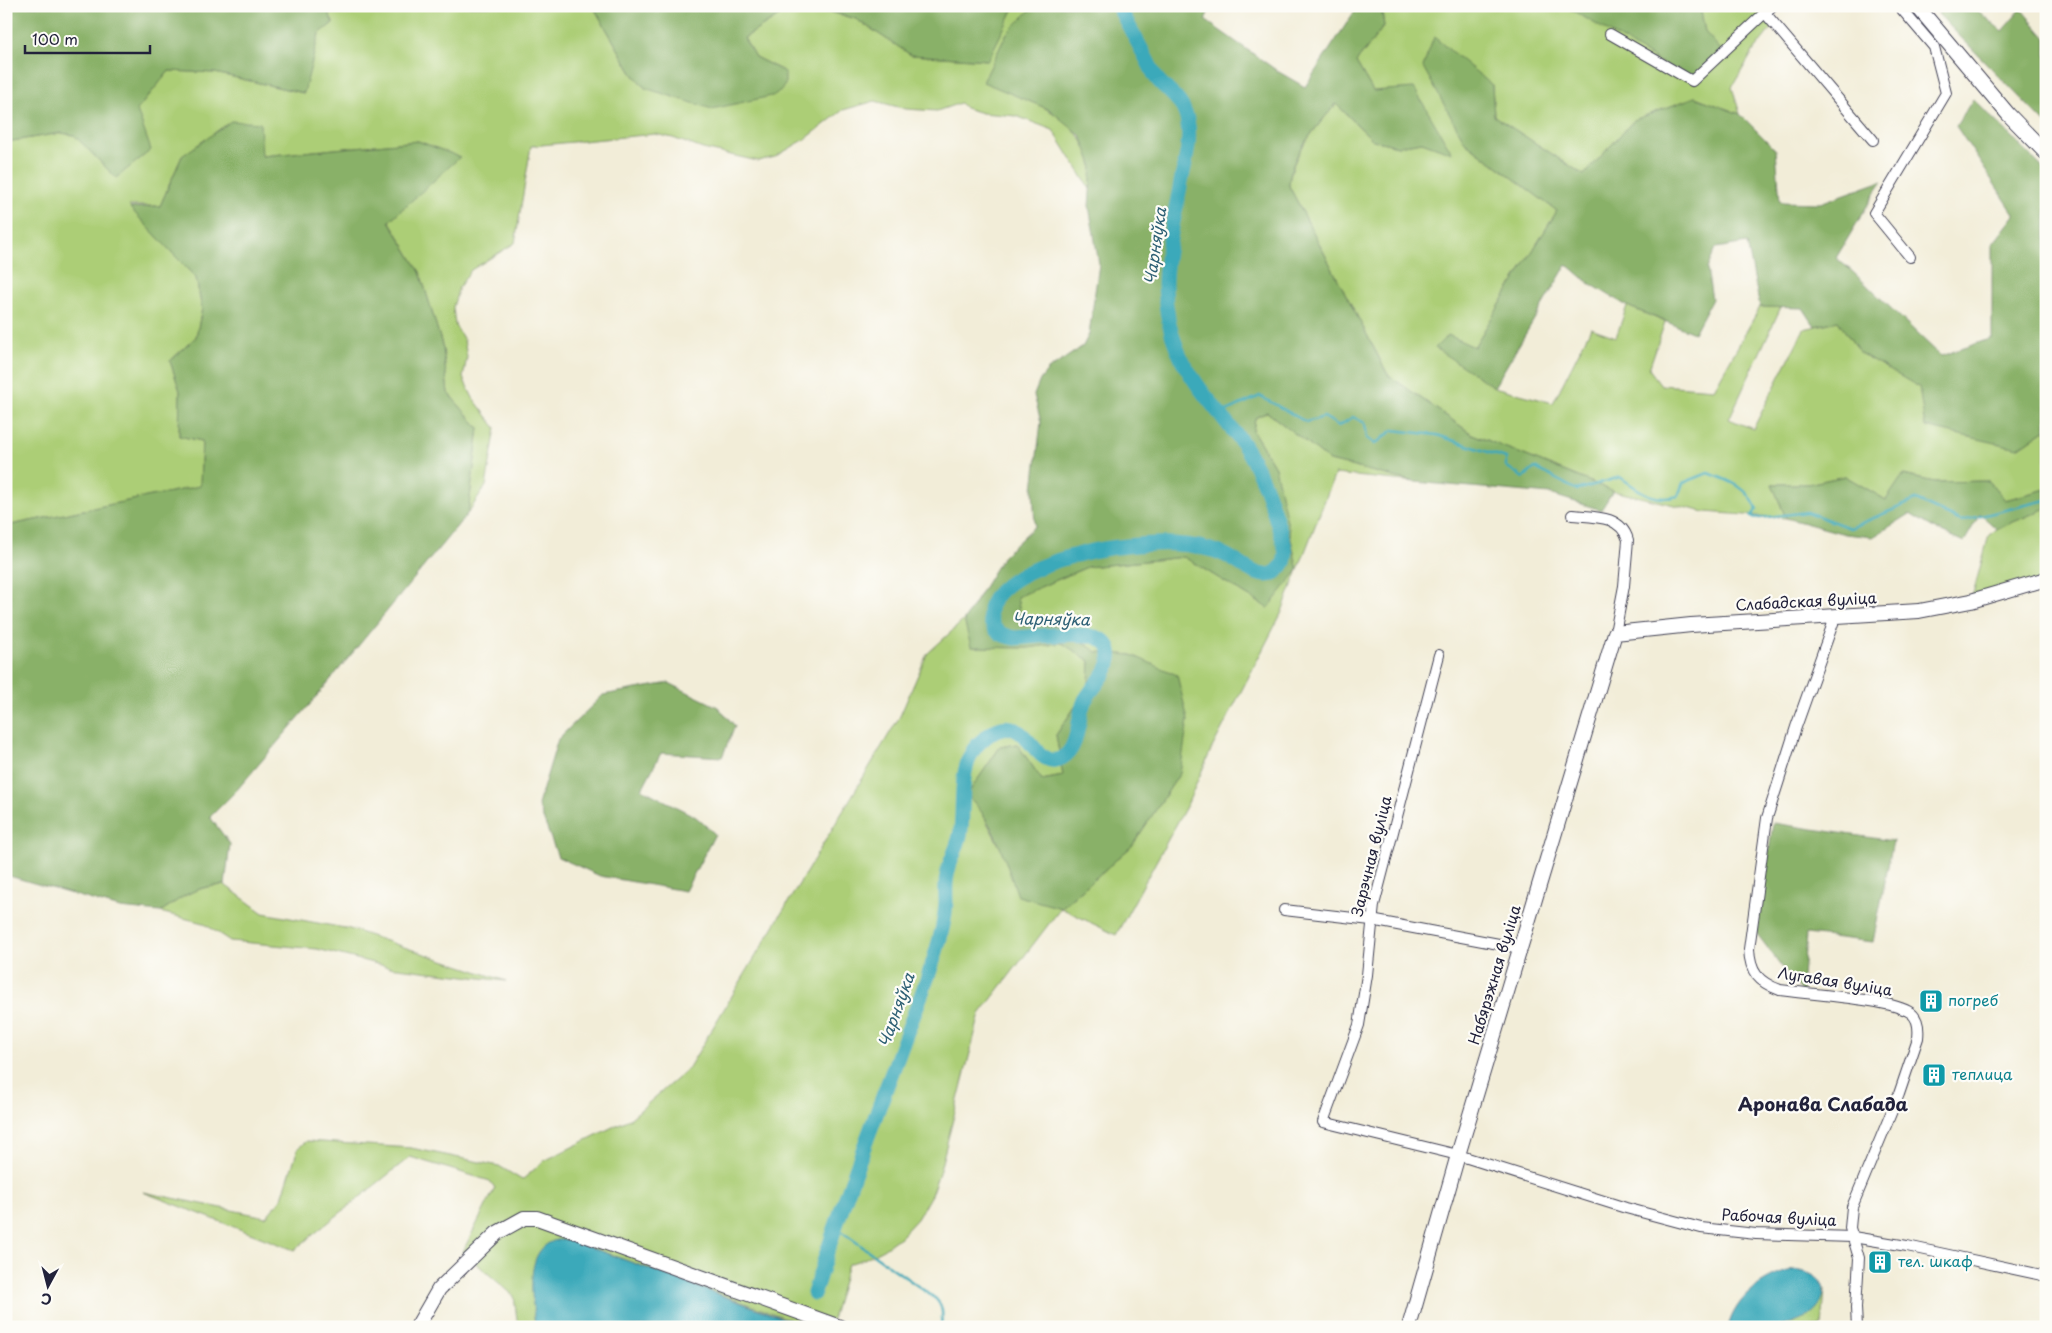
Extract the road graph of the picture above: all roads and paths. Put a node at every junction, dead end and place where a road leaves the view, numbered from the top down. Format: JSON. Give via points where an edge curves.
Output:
{"nodes":[{"id":1,"x":1899,"y":6,"type":"edge"},
{"id":2,"x":1918,"y":6,"type":"edge"},
{"id":3,"x":1768,"y":10,"type":"edge"},
{"id":4,"x":1610,"y":34,"type":"dead end"},
{"id":5,"x":1873,"y":140,"type":"dead end"},
{"id":6,"x":2046,"y":153,"type":"edge"},
{"id":7,"x":1910,"y":257,"type":"dead end"},
{"id":8,"x":1572,"y":515,"type":"dead end"},
{"id":9,"x":2046,"y":579,"type":"edge"},
{"id":10,"x":1836,"y":615,"type":"junction"},
{"id":11,"x":1615,"y":633,"type":"junction"},
{"id":12,"x":1439,"y":655,"type":"dead end"},
{"id":13,"x":1284,"y":910,"type":"dead end"},
{"id":14,"x":1371,"y":920,"type":"junction"},
{"id":15,"x":1520,"y":948,"type":"junction"},
{"id":16,"x":1323,"y":1122,"type":"joint"},
{"id":17,"x":1458,"y":1155,"type":"junction"},
{"id":18,"x":1853,"y":1237,"type":"junction"},
{"id":19,"x":2046,"y":1276,"type":"edge"},
{"id":20,"x":417,"y":1327,"type":"edge"},
{"id":21,"x":840,"y":1327,"type":"edge"},
{"id":22,"x":1409,"y":1327,"type":"edge"},
{"id":23,"x":1858,"y":1327,"type":"edge"}],
"edges":[{"from":1,"to":7,"type":"street","via":[[1934,47],[1946,92],[1874,213]]},
{"from":2,"to":6,"type":"street","via":[[2008,114]]},
{"from":3,"to":4,"type":"street","via":[[1692,80]]},
{"from":3,"to":5,"type":"street"},
{"from":8,"to":11,"type":"street","via":[[1606,519],[1622,527],[1626,534],[1626,570]]},
{"from":9,"to":10,"type":"street","name":"Слабадская вуліца","via":[[1971,601],[1919,611]]},
{"from":10,"to":11,"type":"street","name":"Слабадская вуліца"},
{"from":10,"to":18,"type":"street","name":"Лугавая вуліца","via":[[1767,818],[1749,962],[1760,980],[1780,990],[1892,1006],[1912,1014],[1917,1022],[1918,1038],[1899,1094],[1852,1207],[1850,1228]]},
{"from":11,"to":15,"type":"street","name":"Набярэжная вуліца"},
{"from":12,"to":14,"type":"street","name":"Зарэчная вуліца"},
{"from":13,"to":14,"type":"street"},
{"from":14,"to":15,"type":"street"},
{"from":14,"to":16,"type":"street","name":"Зарэчная вуліца","via":[[1359,1025]]},
{"from":15,"to":17,"type":"street","name":"Набярэжная вуліца"},
{"from":16,"to":17,"type":"street","name":"Рабочая вуліца"},
{"from":17,"to":18,"type":"street","name":"Рабочая вуліца","via":[[1701,1228],[1756,1234]]},
{"from":17,"to":22,"type":"street","name":"Набярэжная вуліца"},
{"from":18,"to":19,"type":"street","name":"Рабочая вуліца"},
{"from":18,"to":23,"type":"street","name":"Лугавая вуліца","via":[[1860,1258],[1856,1308]]},
{"from":20,"to":21,"type":"street","via":[[439,1289],[497,1233],[524,1218],[537,1218]]}]}
